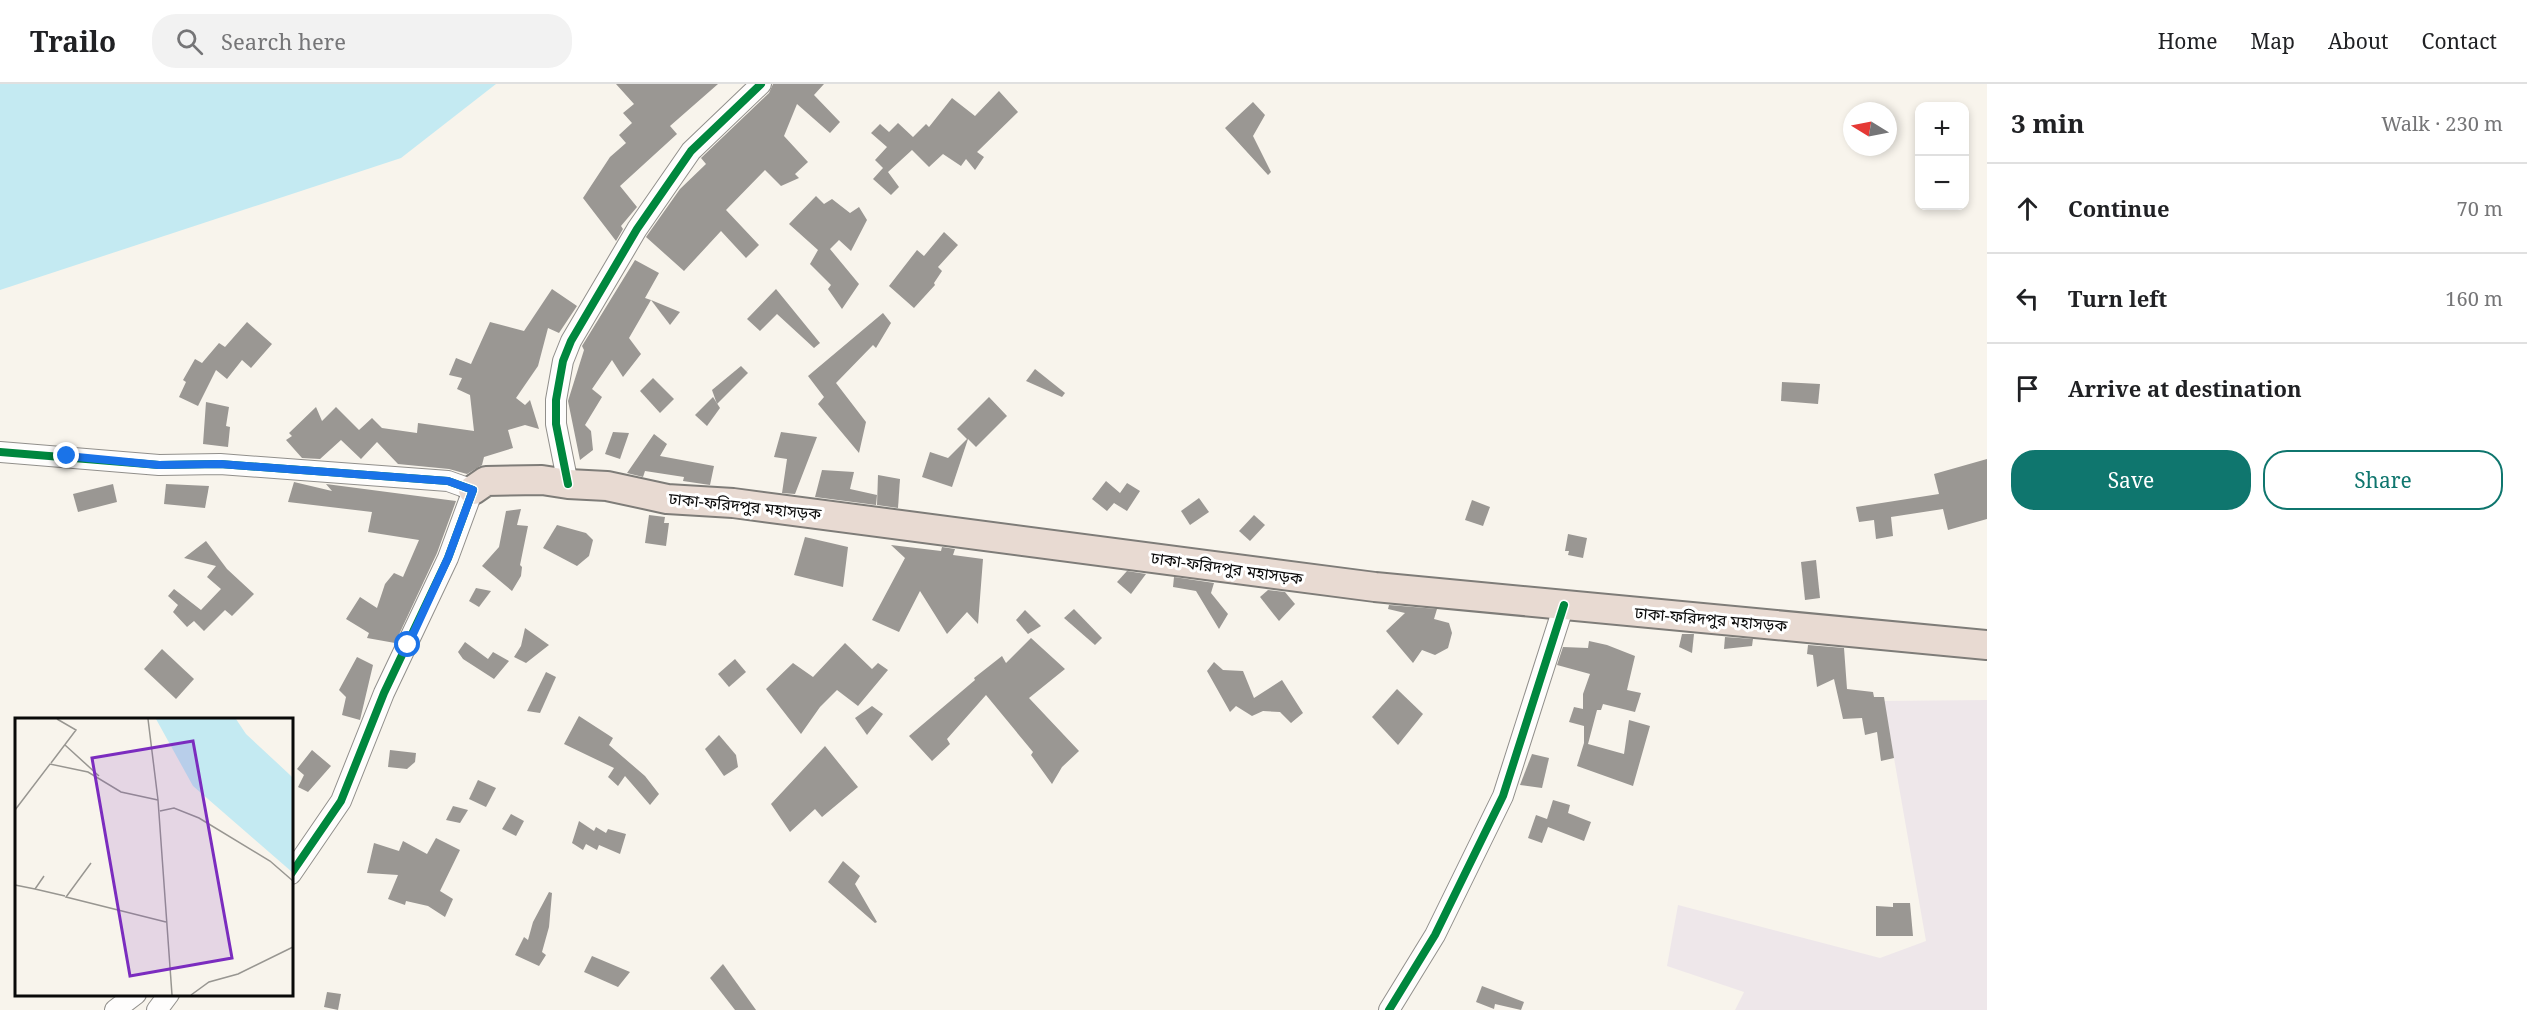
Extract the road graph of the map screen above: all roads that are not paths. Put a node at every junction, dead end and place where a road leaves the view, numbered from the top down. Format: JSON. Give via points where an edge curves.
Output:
{"nodes":[{"id":1,"x":761,"y":84,"type":"edge"},
{"id":2,"x":0,"y":452,"type":"edge"},
{"id":3,"x":568,"y":484,"type":"junction"},
{"id":4,"x":473,"y":490,"type":"junction"},
{"id":5,"x":1564,"y":605,"type":"junction"},
{"id":6,"x":1987,"y":645,"type":"edge"},
{"id":7,"x":292,"y":873,"type":"edge"},
{"id":8,"x":134,"y":995,"type":"edge"},
{"id":9,"x":168,"y":995,"type":"edge"},
{"id":10,"x":115,"y":1010,"type":"edge"},
{"id":11,"x":157,"y":1010,"type":"edge"},
{"id":12,"x":1389,"y":1010,"type":"edge"}],
"edges":[{"from":1,"to":3,"type":"street","via":[[691,152],[637,230],[571,341],[556,400],[556,424]]},
{"from":2,"to":4,"type":"street","via":[[436,480]]},
{"from":3,"to":4,"type":"highway","name":"ঢাকা-ফরিদপুর মহাসড়ক","via":[[542,480],[486,481]]},
{"from":3,"to":5,"type":"highway","name":"ঢাকা-ফরিদপুর মহাসড়ক","via":[[1375,587]]},
{"from":4,"to":7,"type":"street","via":[[448,558],[384,693],[341,801]]},
{"from":5,"to":6,"type":"highway","name":"ঢাকা-ফরিদপুর মহাসড়ক"},
{"from":5,"to":12,"type":"street","via":[[1503,796],[1435,935]]},
{"from":8,"to":10,"type":"street"},
{"from":9,"to":11,"type":"street"}]}
